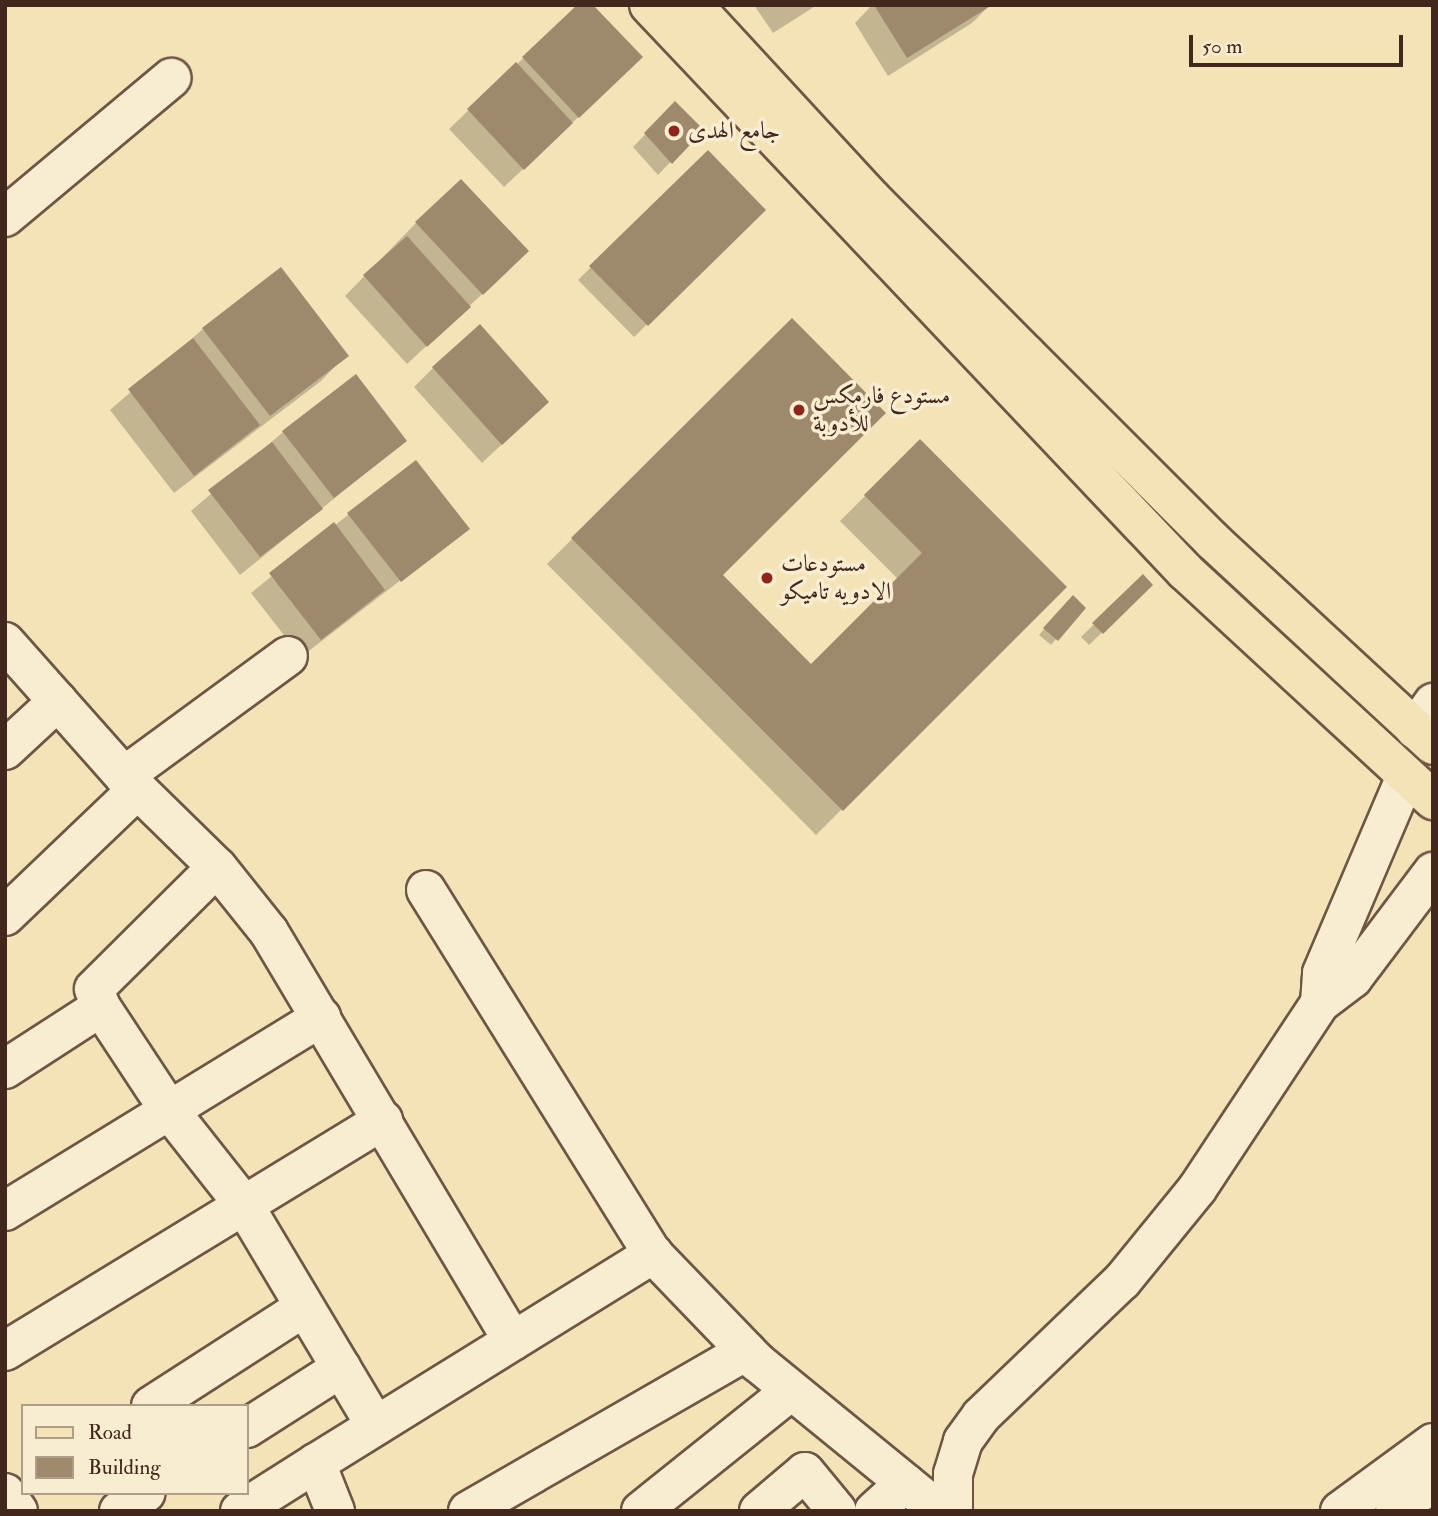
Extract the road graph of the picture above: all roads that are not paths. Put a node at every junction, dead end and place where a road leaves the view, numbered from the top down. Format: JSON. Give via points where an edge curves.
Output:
{"nodes":[{"id":1,"x":649,"y":5,"type":"edge"},
{"id":2,"x":693,"y":5,"type":"edge"},
{"id":3,"x":171,"y":78,"type":"dead end"},
{"id":4,"x":5,"y":217,"type":"edge"},
{"id":5,"x":1015,"y":367,"type":"junction"},
{"id":6,"x":5,"y":642,"type":"edge"},
{"id":7,"x":288,"y":656,"type":"dead end"},
{"id":8,"x":58,"y":701,"type":"junction"},
{"id":9,"x":1427,"y":726,"type":"edge"},
{"id":10,"x":5,"y":750,"type":"edge"},
{"id":11,"x":130,"y":783,"type":"junction"},
{"id":12,"x":1420,"y":788,"type":"edge"},
{"id":13,"x":217,"y":867,"type":"junction"},
{"id":14,"x":1433,"y":872,"type":"edge"},
{"id":15,"x":426,"y":890,"type":"dead end"},
{"id":16,"x":5,"y":916,"type":"edge"},
{"id":17,"x":1320,"y":1003,"type":"junction"},
{"id":18,"x":101,"y":1007,"type":"junction"},
{"id":19,"x":321,"y":1017,"type":"junction"},
{"id":20,"x":5,"y":1069,"type":"edge"},
{"id":21,"x":169,"y":1110,"type":"junction"},
{"id":22,"x":383,"y":1120,"type":"junction"},
{"id":23,"x":244,"y":1205,"type":"junction"},
{"id":24,"x":5,"y":1211,"type":"edge"},
{"id":25,"x":653,"y":1254,"type":"junction"},
{"id":26,"x":303,"y":1308,"type":"junction"},
{"id":27,"x":513,"y":1341,"type":"junction"},
{"id":28,"x":5,"y":1351,"type":"edge"},
{"id":29,"x":746,"y":1351,"type":"junction"},
{"id":30,"x":341,"y":1368,"type":"junction"},
{"id":31,"x":791,"y":1391,"type":"junction"},
{"id":32,"x":154,"y":1404,"type":"edge"},
{"id":33,"x":376,"y":1426,"type":"junction"},
{"id":34,"x":248,"y":1427,"type":"edge"},
{"id":35,"x":1433,"y":1443,"type":"edge"},
{"id":36,"x":316,"y":1463,"type":"junction"},
{"id":37,"x":1433,"y":1482,"type":"edge"},
{"id":38,"x":905,"y":1483,"type":"junction"},
{"id":39,"x":143,"y":1495,"type":"edge"},
{"id":40,"x":119,"y":1511,"type":"edge"},
{"id":41,"x":240,"y":1511,"type":"edge"},
{"id":42,"x":335,"y":1511,"type":"edge"},
{"id":43,"x":468,"y":1511,"type":"edge"},
{"id":44,"x":641,"y":1511,"type":"edge"},
{"id":45,"x":759,"y":1511,"type":"edge"},
{"id":46,"x":837,"y":1511,"type":"edge"},
{"id":47,"x":874,"y":1511,"type":"edge"},
{"id":48,"x":940,"y":1511,"type":"edge"},
{"id":49,"x":953,"y":1511,"type":"edge"},
{"id":50,"x":1340,"y":1511,"type":"edge"},
{"id":51,"x":1395,"y":1511,"type":"edge"}],
"edges":[{"from":1,"to":5,"type":"main road"},
{"from":2,"to":5,"type":"main road","via":[[870,198]]},
{"from":3,"to":4,"type":"street"},
{"from":5,"to":9,"type":"main road"},
{"from":5,"to":12,"type":"main road","via":[[1185,571]]},
{"from":6,"to":8,"type":"street"},
{"from":7,"to":11,"type":"street"},
{"from":8,"to":10,"type":"street"},
{"from":8,"to":11,"type":"street"},
{"from":11,"to":13,"type":"street"},
{"from":11,"to":16,"type":"street"},
{"from":12,"to":17,"type":"street","via":[[1322,973]]},
{"from":13,"to":18,"type":"street","via":[[94,989]]},
{"from":13,"to":19,"type":"street","via":[[269,932]]},
{"from":14,"to":17,"type":"street","via":[[1353,978]]},
{"from":15,"to":25,"type":"street"},
{"from":17,"to":49,"type":"street","via":[[1198,1189],[1122,1281],[981,1416],[963,1441],[953,1474]]},
{"from":18,"to":20,"type":"street"},
{"from":18,"to":21,"type":"street"},
{"from":19,"to":21,"type":"street"},
{"from":19,"to":22,"type":"street"},
{"from":21,"to":23,"type":"street"},
{"from":21,"to":24,"type":"street"},
{"from":22,"to":23,"type":"street"},
{"from":22,"to":27,"type":"street"},
{"from":23,"to":26,"type":"street"},
{"from":23,"to":28,"type":"street"},
{"from":25,"to":27,"type":"street"},
{"from":25,"to":29,"type":"street"},
{"from":26,"to":30,"type":"street"},
{"from":26,"to":32,"type":"street"},
{"from":27,"to":33,"type":"street"},
{"from":29,"to":31,"type":"street"},
{"from":29,"to":43,"type":"street"},
{"from":30,"to":33,"type":"street"},
{"from":30,"to":34,"type":"street"},
{"from":31,"to":38,"type":"street"},
{"from":31,"to":44,"type":"street"},
{"from":33,"to":36,"type":"street"},
{"from":35,"to":50,"type":"street"},
{"from":36,"to":41,"type":"street"},
{"from":36,"to":42,"type":"street"},
{"from":37,"to":51,"type":"street"},
{"from":38,"to":47,"type":"street"},
{"from":38,"to":48,"type":"street"},
{"from":39,"to":40,"type":"street"},
{"from":45,"to":46,"type":"street","via":[[806,1472]]}]}
